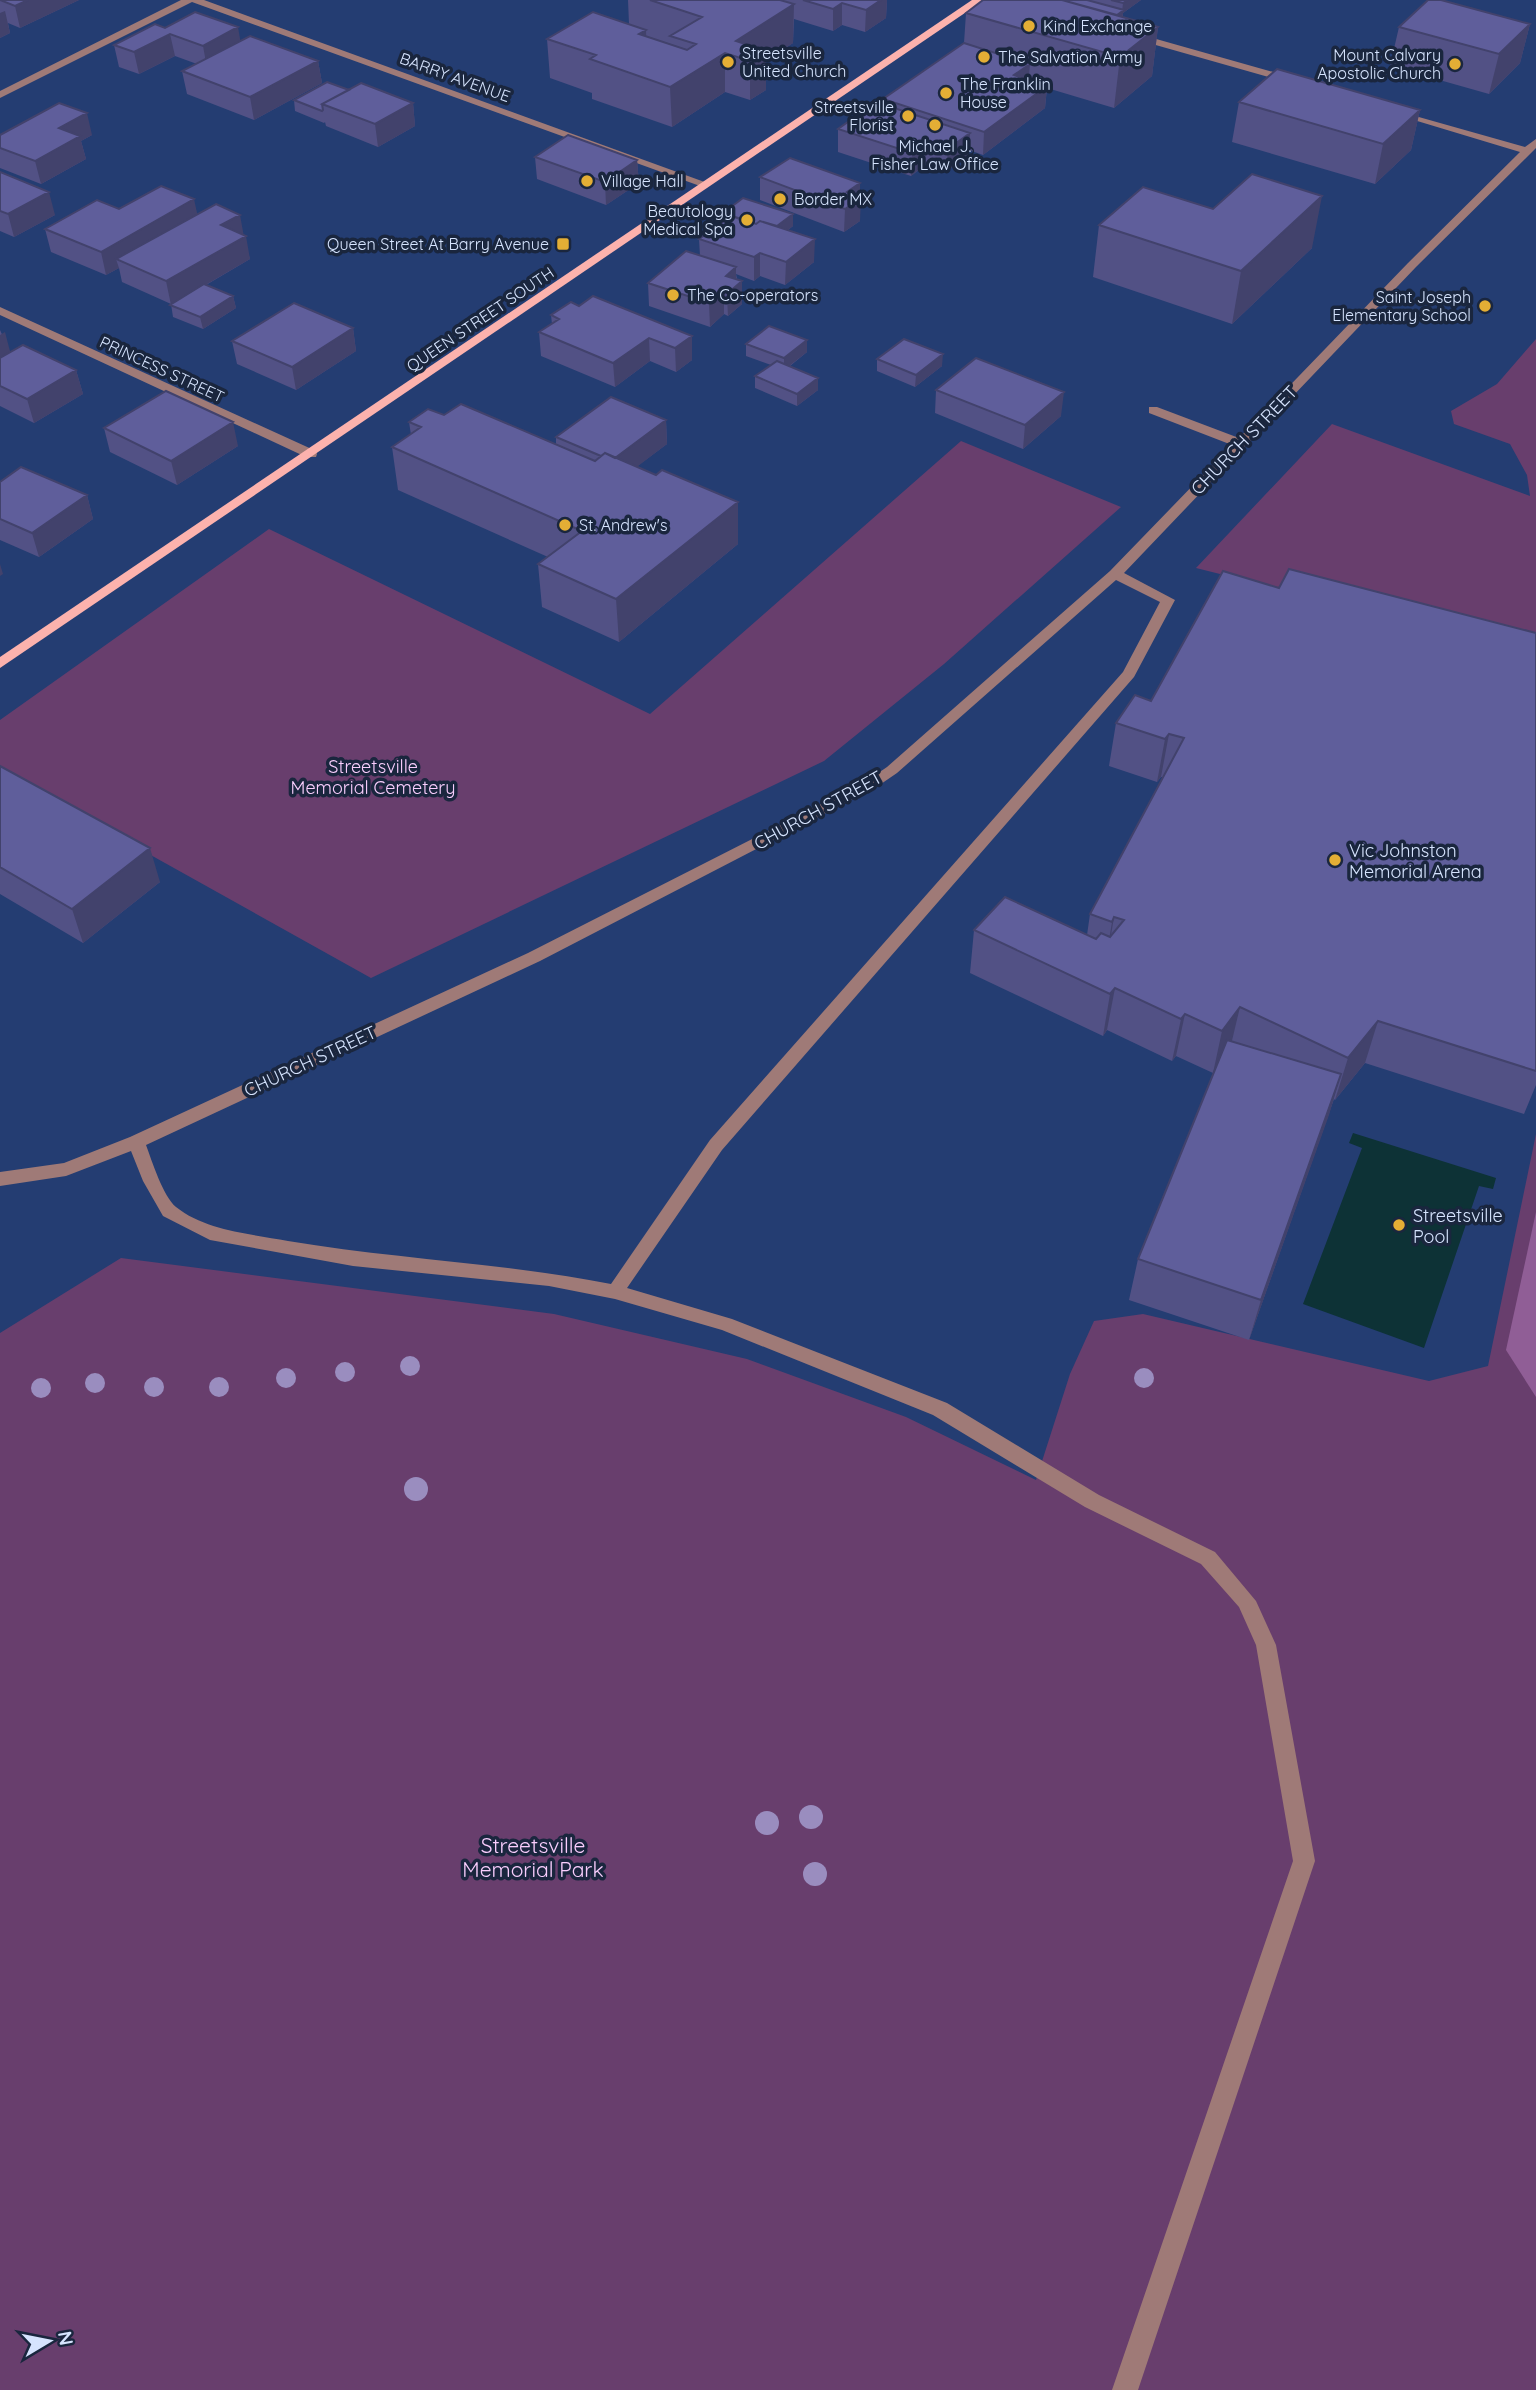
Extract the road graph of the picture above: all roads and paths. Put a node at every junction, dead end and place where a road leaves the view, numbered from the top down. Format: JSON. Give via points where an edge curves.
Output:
{"nodes":[{"id":1,"x":189,"y":0,"type":"edge"},
{"id":2,"x":195,"y":0,"type":"edge"},
{"id":3,"x":979,"y":0,"type":"edge"},
{"id":4,"x":1129,"y":34,"type":"edge"},
{"id":5,"x":1305,"y":85,"type":"edge"},
{"id":6,"x":0,"y":95,"type":"edge"},
{"id":7,"x":1382,"y":107,"type":"edge"},
{"id":8,"x":1532,"y":146,"type":"edge"},
{"id":9,"x":704,"y":184,"type":"junction"},
{"id":10,"x":0,"y":311,"type":"edge"},
{"id":11,"x":1153,"y":410,"type":"dead end"},
{"id":12,"x":1240,"y":443,"type":"junction"},
{"id":13,"x":311,"y":454,"type":"junction"},
{"id":14,"x":1115,"y":574,"type":"junction"},
{"id":15,"x":0,"y":664,"type":"edge"},
{"id":16,"x":136,"y":1142,"type":"junction"},
{"id":17,"x":0,"y":1179,"type":"edge"},
{"id":18,"x":615,"y":1292,"type":"junction"},
{"id":19,"x":1125,"y":2390,"type":"edge"}],
"edges":[{"from":1,"to":6,"type":"street"},
{"from":2,"to":9,"type":"street","name":"BARRY AVENUE"},
{"from":3,"to":9,"type":"main road","name":"QUEEN STREET SOUTH"},
{"from":4,"to":5,"type":"street"},
{"from":7,"to":8,"type":"street"},
{"from":8,"to":12,"type":"street","name":"CHURCH STREET"},
{"from":9,"to":13,"type":"main road","name":"QUEEN STREET SOUTH"},
{"from":10,"to":13,"type":"street","name":"PRINCESS STREET"},
{"from":11,"to":12,"type":"street"},
{"from":12,"to":14,"type":"street","name":"CHURCH STREET"},
{"from":13,"to":15,"type":"main road","name":"QUEEN STREET SOUTH"},
{"from":14,"to":16,"type":"street","name":"CHURCH STREET","via":[[891,770],[850,796],[534,957]]},
{"from":14,"to":18,"type":"street","via":[[1168,600],[1129,674],[716,1144]]},
{"from":16,"to":17,"type":"street","name":"CHURCH STREET","via":[[66,1169]]},
{"from":16,"to":18,"type":"street","via":[[169,1211],[216,1235],[353,1259],[550,1279]]},
{"from":18,"to":19,"type":"street","via":[[726,1324],[940,1409],[1092,1501],[1209,1558],[1246,1601],[1266,1645],[1304,1861]]}]}
